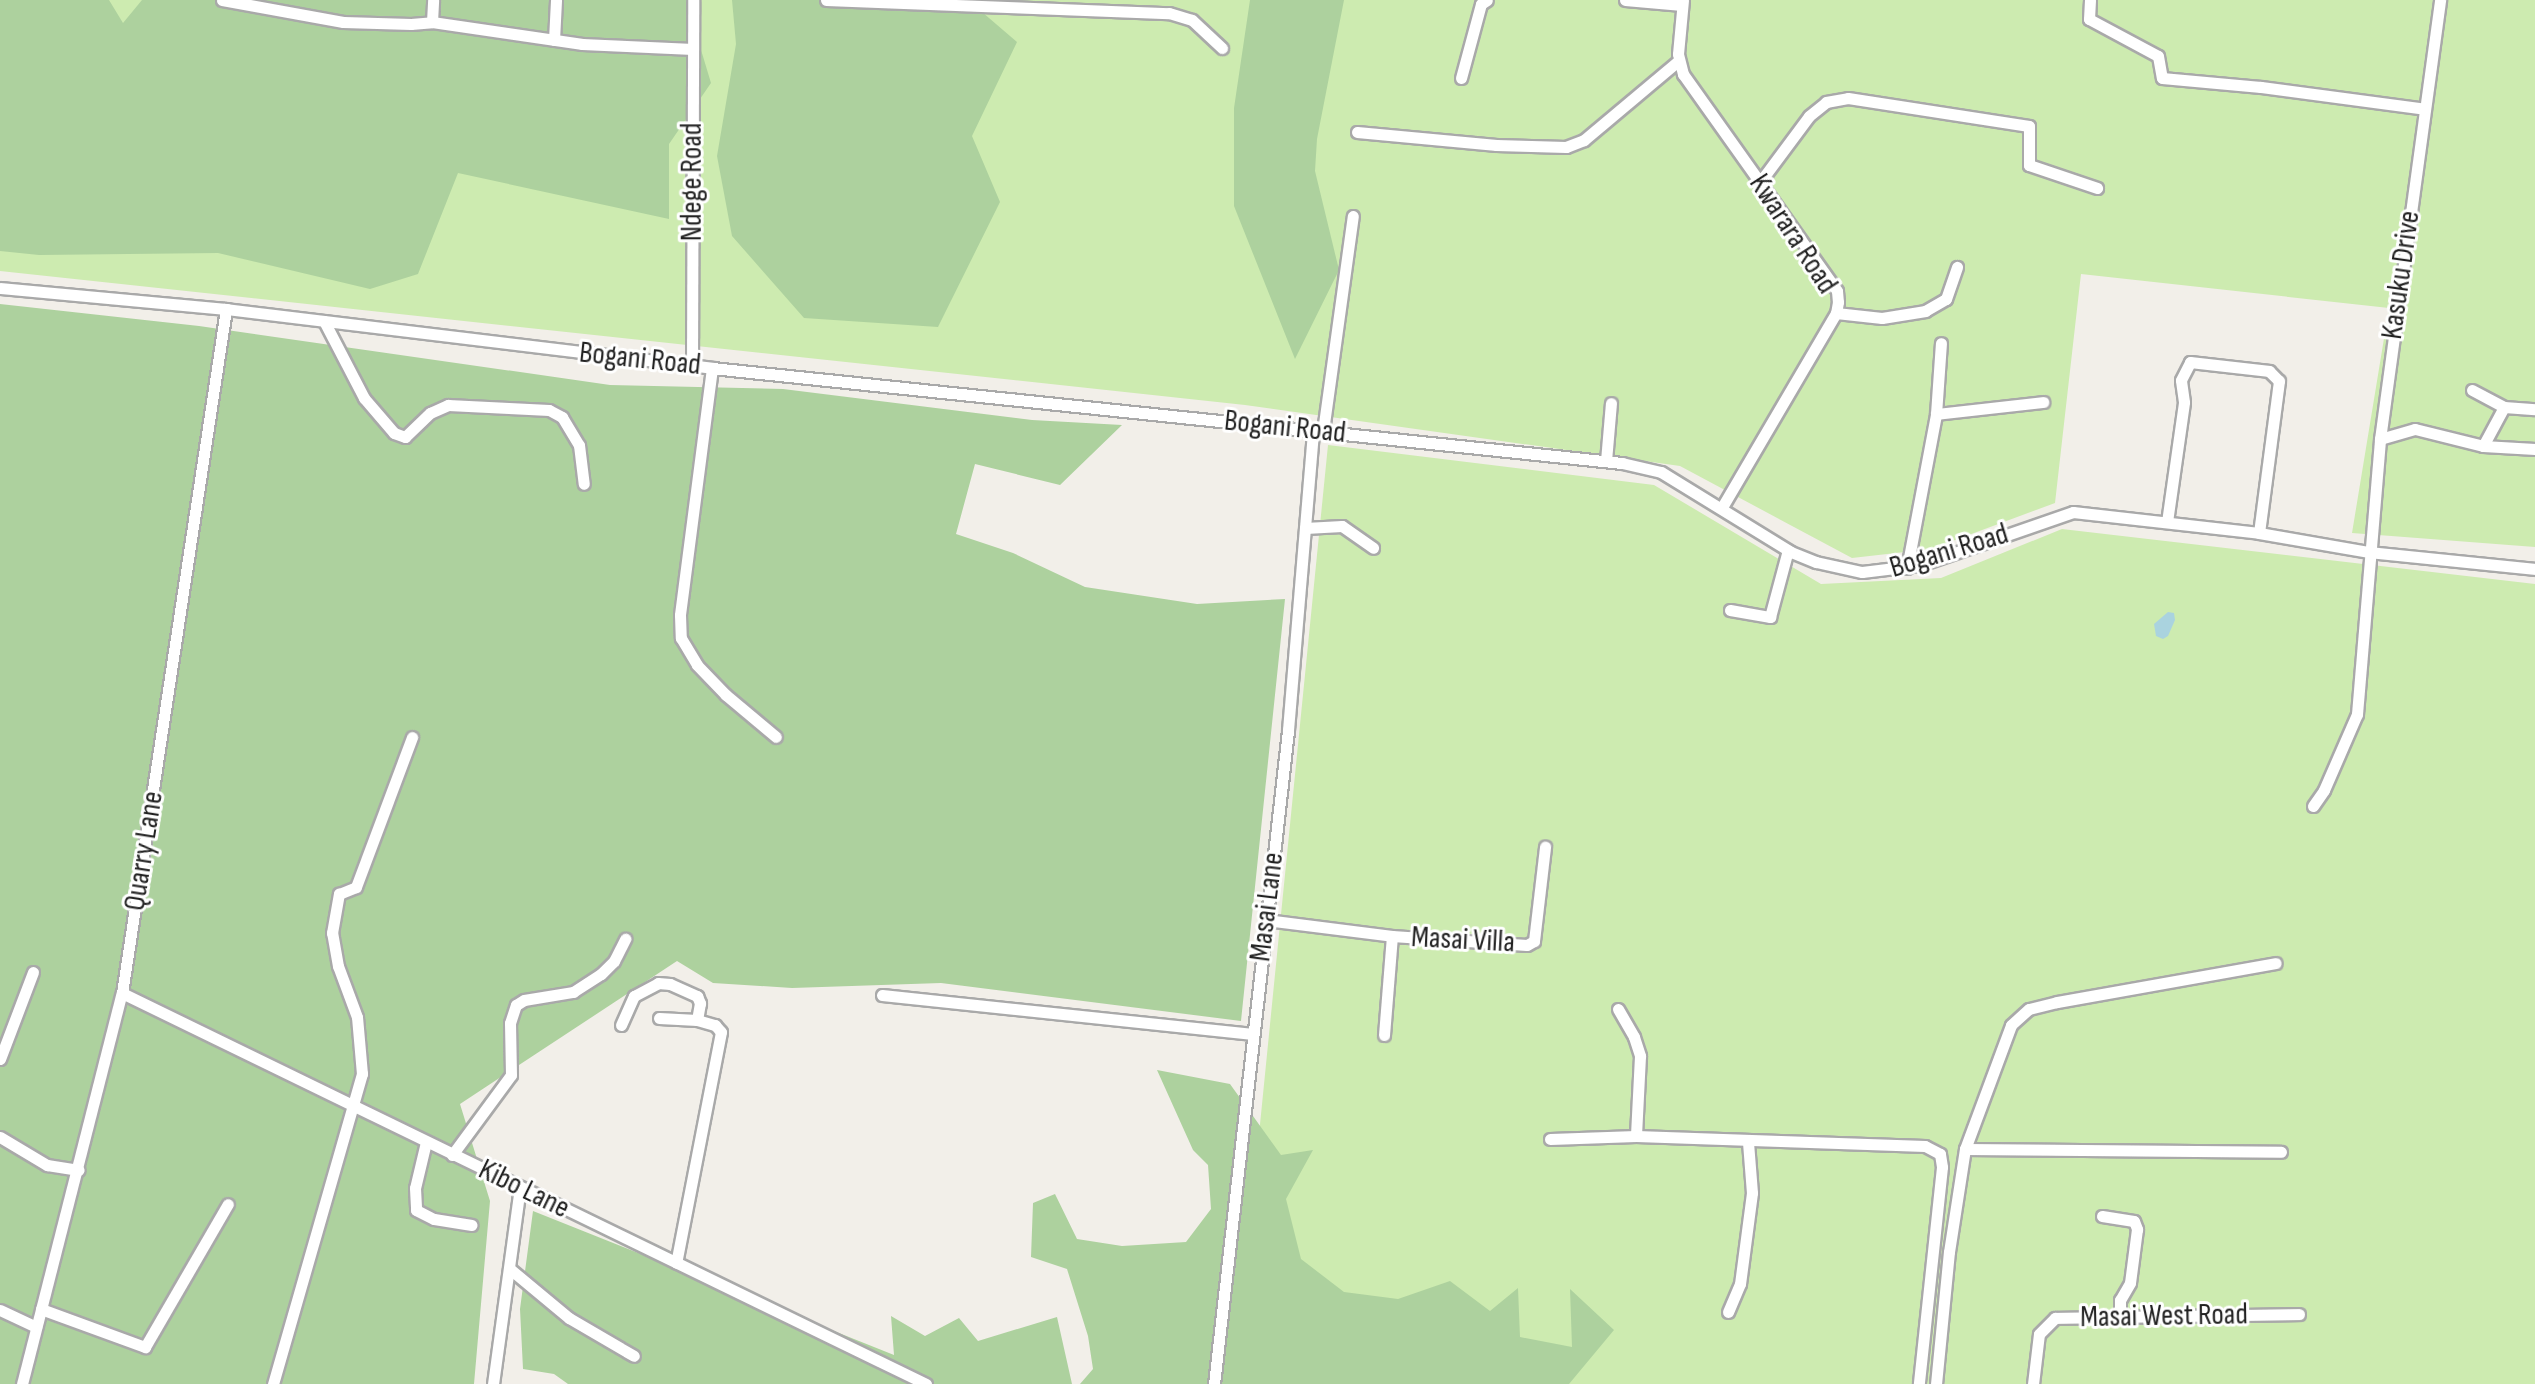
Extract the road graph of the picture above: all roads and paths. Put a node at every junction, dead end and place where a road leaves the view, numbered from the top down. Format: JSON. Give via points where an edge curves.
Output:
{"nodes":[{"id":1,"x":222,"y":0,"type":"edge"},
{"id":2,"x":433,"y":0,"type":"edge"},
{"id":3,"x":556,"y":0,"type":"edge"},
{"id":4,"x":693,"y":0,"type":"edge"},
{"id":5,"x":826,"y":0,"type":"edge"},
{"id":6,"x":1487,"y":0,"type":"edge"},
{"id":7,"x":1625,"y":0,"type":"edge"},
{"id":8,"x":2090,"y":0,"type":"edge"},
{"id":9,"x":2440,"y":0,"type":"edge"},
{"id":10,"x":1682,"y":2,"type":"edge"},
{"id":11,"x":432,"y":22,"type":"junction"},
{"id":12,"x":554,"y":40,"type":"junction"},
{"id":13,"x":1222,"y":48,"type":"dead end"},
{"id":14,"x":693,"y":49,"type":"junction"},
{"id":15,"x":1678,"y":61,"type":"junction"},
{"id":16,"x":1461,"y":78,"type":"dead end"},
{"id":17,"x":2425,"y":109,"type":"junction"},
{"id":18,"x":1357,"y":132,"type":"dead end"},
{"id":19,"x":1760,"y":182,"type":"junction"},
{"id":20,"x":2097,"y":188,"type":"dead end"},
{"id":21,"x":1353,"y":216,"type":"dead end"},
{"id":22,"x":1957,"y":267,"type":"dead end"},
{"id":23,"x":0,"y":288,"type":"edge"},
{"id":24,"x":226,"y":309,"type":"junction"},
{"id":25,"x":1836,"y":313,"type":"junction"},
{"id":26,"x":324,"y":321,"type":"junction"},
{"id":27,"x":1941,"y":343,"type":"dead end"},
{"id":28,"x":692,"y":364,"type":"junction"},
{"id":29,"x":712,"y":368,"type":"junction"},
{"id":30,"x":2472,"y":390,"type":"dead end"},
{"id":31,"x":2043,"y":402,"type":"dead end"},
{"id":32,"x":1611,"y":403,"type":"dead end"},
{"id":33,"x":2504,"y":407,"type":"junction"},
{"id":34,"x":2535,"y":409,"type":"edge"},
{"id":35,"x":1936,"y":414,"type":"junction"},
{"id":36,"x":1318,"y":430,"type":"junction"},
{"id":37,"x":2380,"y":439,"type":"junction"},
{"id":38,"x":2483,"y":446,"type":"junction"},
{"id":39,"x":2535,"y":449,"type":"edge"},
{"id":40,"x":1606,"y":461,"type":"junction"},
{"id":41,"x":584,"y":484,"type":"dead end"},
{"id":42,"x":1722,"y":507,"type":"junction"},
{"id":43,"x":2167,"y":522,"type":"junction"},
{"id":44,"x":1305,"y":528,"type":"junction"},
{"id":45,"x":2259,"y":533,"type":"junction"},
{"id":46,"x":1373,"y":548,"type":"dead end"},
{"id":47,"x":1788,"y":550,"type":"junction"},
{"id":48,"x":2369,"y":552,"type":"junction"},
{"id":49,"x":1907,"y":568,"type":"junction"},
{"id":50,"x":2535,"y":569,"type":"edge"},
{"id":51,"x":1730,"y":610,"type":"dead end"},
{"id":52,"x":412,"y":737,"type":"dead end"},
{"id":53,"x":776,"y":737,"type":"dead end"},
{"id":54,"x":2313,"y":806,"type":"dead end"},
{"id":55,"x":1545,"y":847,"type":"dead end"},
{"id":56,"x":1266,"y":920,"type":"junction"},
{"id":57,"x":1392,"y":936,"type":"junction"},
{"id":58,"x":625,"y":939,"type":"dead end"},
{"id":59,"x":2276,"y":963,"type":"dead end"},
{"id":60,"x":33,"y":972,"type":"dead end"},
{"id":61,"x":122,"y":993,"type":"junction"},
{"id":62,"x":882,"y":995,"type":"dead end"},
{"id":63,"x":1618,"y":1009,"type":"dead end"},
{"id":64,"x":659,"y":1018,"type":"dead end"},
{"id":65,"x":697,"y":1020,"type":"junction"},
{"id":66,"x":621,"y":1025,"type":"dead end"},
{"id":67,"x":1253,"y":1034,"type":"junction"},
{"id":68,"x":1384,"y":1035,"type":"dead end"},
{"id":69,"x":0,"y":1059,"type":"edge"},
{"id":70,"x":352,"y":1106,"type":"junction"},
{"id":71,"x":1636,"y":1136,"type":"junction"},
{"id":72,"x":0,"y":1137,"type":"edge"},
{"id":73,"x":1550,"y":1139,"type":"dead end"},
{"id":74,"x":426,"y":1142,"type":"junction"},
{"id":75,"x":1748,"y":1142,"type":"junction"},
{"id":76,"x":1965,"y":1149,"type":"junction"},
{"id":77,"x":2281,"y":1152,"type":"dead end"},
{"id":78,"x":452,"y":1155,"type":"junction"},
{"id":79,"x":79,"y":1170,"type":"junction"},
{"id":80,"x":520,"y":1187,"type":"junction"},
{"id":81,"x":228,"y":1204,"type":"dead end"},
{"id":82,"x":2102,"y":1216,"type":"dead end"},
{"id":83,"x":472,"y":1225,"type":"dead end"},
{"id":84,"x":676,"y":1263,"type":"junction"},
{"id":85,"x":510,"y":1269,"type":"junction"},
{"id":86,"x":41,"y":1309,"type":"junction"},
{"id":87,"x":0,"y":1310,"type":"edge"},
{"id":88,"x":1728,"y":1312,"type":"dead end"},
{"id":89,"x":2299,"y":1314,"type":"dead end"},
{"id":90,"x":2120,"y":1317,"type":"junction"},
{"id":91,"x":36,"y":1327,"type":"junction"},
{"id":92,"x":634,"y":1356,"type":"dead end"},
{"id":93,"x":22,"y":1384,"type":"edge"},
{"id":94,"x":273,"y":1384,"type":"edge"},
{"id":95,"x":493,"y":1384,"type":"edge"},
{"id":96,"x":926,"y":1384,"type":"edge"},
{"id":97,"x":1214,"y":1384,"type":"edge"},
{"id":98,"x":1919,"y":1384,"type":"edge"},
{"id":99,"x":1936,"y":1384,"type":"edge"},
{"id":100,"x":2033,"y":1384,"type":"edge"}],
"edges":[{"from":1,"to":11,"type":"street","via":[[343,22]]},
{"from":2,"to":11,"type":"street"},
{"from":3,"to":12,"type":"street"},
{"from":4,"to":14,"type":"street","name":"Ndege Road"},
{"from":5,"to":13,"type":"street","via":[[1169,13],[1192,20]]},
{"from":6,"to":16,"type":"street","via":[[1481,4]]},
{"from":7,"to":10,"type":"street"},
{"from":8,"to":17,"type":"street","via":[[2089,19],[2158,56],[2162,78]]},
{"from":9,"to":17,"type":"street","name":"Kasuku Drive"},
{"from":10,"to":15,"type":"street"},
{"from":11,"to":12,"type":"street"},
{"from":12,"to":14,"type":"street"},
{"from":14,"to":28,"type":"street","name":"Ndege Road"},
{"from":15,"to":18,"type":"street","via":[[1584,140],[1566,147]]},
{"from":15,"to":19,"type":"street","name":"Kwarara Road"},
{"from":17,"to":37,"type":"street","name":"Kasuku Drive"},
{"from":19,"to":20,"type":"street","via":[[1809,116],[1826,102],[1848,98],[2029,126],[2029,165]]},
{"from":19,"to":25,"type":"street","name":"Kwarara Road","via":[[1837,291]]},
{"from":21,"to":36,"type":"street","name":"Masai Lane"},
{"from":22,"to":25,"type":"street","via":[[1938,307],[1882,318]]},
{"from":23,"to":24,"type":"street","name":"Bogani Road"},
{"from":24,"to":26,"type":"street","name":"Bogani Road"},
{"from":24,"to":61,"type":"street","name":"Quarry Lane"},
{"from":25,"to":42,"type":"street","name":"Kwarara Road"},
{"from":26,"to":28,"type":"street","name":"Bogani Road"},
{"from":26,"to":41,"type":"street","via":[[364,398],[394,433],[405,437],[430,413],[448,405],[549,410],[562,417],[579,445]]},
{"from":27,"to":35,"type":"street"},
{"from":28,"to":29,"type":"street","name":"Bogani Road"},
{"from":29,"to":36,"type":"street","name":"Bogani Road"},
{"from":29,"to":53,"type":"street","via":[[681,638],[697,665]]},
{"from":30,"to":33,"type":"street"},
{"from":31,"to":35,"type":"street"},
{"from":32,"to":40,"type":"street"},
{"from":33,"to":34,"type":"street"},
{"from":33,"to":38,"type":"street"},
{"from":35,"to":49,"type":"street"},
{"from":36,"to":40,"type":"street","name":"Bogani Road"},
{"from":36,"to":44,"type":"street","name":"Masai Lane"},
{"from":37,"to":38,"type":"street","via":[[2415,429]]},
{"from":37,"to":48,"type":"street","name":"Kasuku Drive"},
{"from":38,"to":39,"type":"street"},
{"from":40,"to":42,"type":"street","name":"Bogani Road","via":[[1661,472]]},
{"from":42,"to":47,"type":"street","name":"Bogani Road"},
{"from":43,"to":45,"type":"street","name":"Bogani Road"},
{"from":43,"to":45,"type":"street","via":[[2184,402],[2181,380],[2190,362],[2269,371],[2279,381]]},
{"from":43,"to":49,"type":"street","name":"Bogani Road","via":[[2093,513],[2056,515]]},
{"from":44,"to":46,"type":"street","via":[[1342,526]]},
{"from":44,"to":56,"type":"street","name":"Masai Lane"},
{"from":45,"to":48,"type":"street","name":"Bogani Road"},
{"from":47,"to":49,"type":"street","name":"Bogani Road","via":[[1840,569]]},
{"from":47,"to":51,"type":"street","via":[[1770,617]]},
{"from":48,"to":50,"type":"street","name":"Bogani Road"},
{"from":48,"to":54,"type":"street","name":"Kasuku Drive","via":[[2357,714]]},
{"from":52,"to":70,"type":"street","via":[[356,887],[339,894],[332,933],[357,1017],[362,1074]]},
{"from":55,"to":57,"type":"street","name":"Masai Villa","via":[[1531,944]]},
{"from":56,"to":57,"type":"street","name":"Masai Villa"},
{"from":56,"to":67,"type":"street","name":"Masai Lane"},
{"from":57,"to":68,"type":"street","name":"Masai Villa"},
{"from":58,"to":78,"type":"street","via":[[614,961],[573,992],[516,1005],[510,1023],[511,1075]]},
{"from":59,"to":76,"type":"street","via":[[2029,1009],[2005,1035]]},
{"from":60,"to":69,"type":"street"},
{"from":61,"to":70,"type":"street","name":"Kibo Lane"},
{"from":61,"to":79,"type":"street","name":"Quarry Lane"},
{"from":62,"to":67,"type":"street"},
{"from":63,"to":71,"type":"street","via":[[1640,1056]]},
{"from":64,"to":65,"type":"street"},
{"from":65,"to":66,"type":"street","via":[[697,996],[658,983],[634,996]]},
{"from":65,"to":84,"type":"street","via":[[721,1032]]},
{"from":67,"to":97,"type":"street","name":"Masai Lane"},
{"from":70,"to":74,"type":"street","name":"Kibo Lane"},
{"from":70,"to":94,"type":"street"},
{"from":71,"to":73,"type":"street"},
{"from":71,"to":75,"type":"street"},
{"from":72,"to":79,"type":"street","via":[[47,1165]]},
{"from":74,"to":78,"type":"street","name":"Kibo Lane"},
{"from":74,"to":83,"type":"street","via":[[415,1188],[416,1210],[434,1219]]},
{"from":75,"to":88,"type":"street","via":[[1752,1193],[1740,1284]]},
{"from":75,"to":98,"type":"street","via":[[1925,1146],[1940,1154]]},
{"from":76,"to":77,"type":"street"},
{"from":76,"to":99,"type":"street"},
{"from":78,"to":80,"type":"street","name":"Kibo Lane"},
{"from":79,"to":86,"type":"street","name":"Quarry Lane"},
{"from":80,"to":84,"type":"street","name":"Kibo Lane"},
{"from":80,"to":85,"type":"street"},
{"from":81,"to":86,"type":"street","via":[[145,1347]]},
{"from":82,"to":90,"type":"street","via":[[2134,1221],[2137,1229]]},
{"from":84,"to":96,"type":"street","name":"Kibo Lane"},
{"from":85,"to":92,"type":"street","via":[[569,1318]]},
{"from":85,"to":95,"type":"street"},
{"from":86,"to":91,"type":"street","name":"Quarry Lane"},
{"from":87,"to":91,"type":"street"},
{"from":89,"to":90,"type":"street","name":"Masai West Road"},
{"from":90,"to":100,"type":"street","name":"Masai West Road","via":[[2055,1318],[2046,1324],[2039,1334]]},
{"from":91,"to":93,"type":"street","name":"Quarry Lane"}]}
